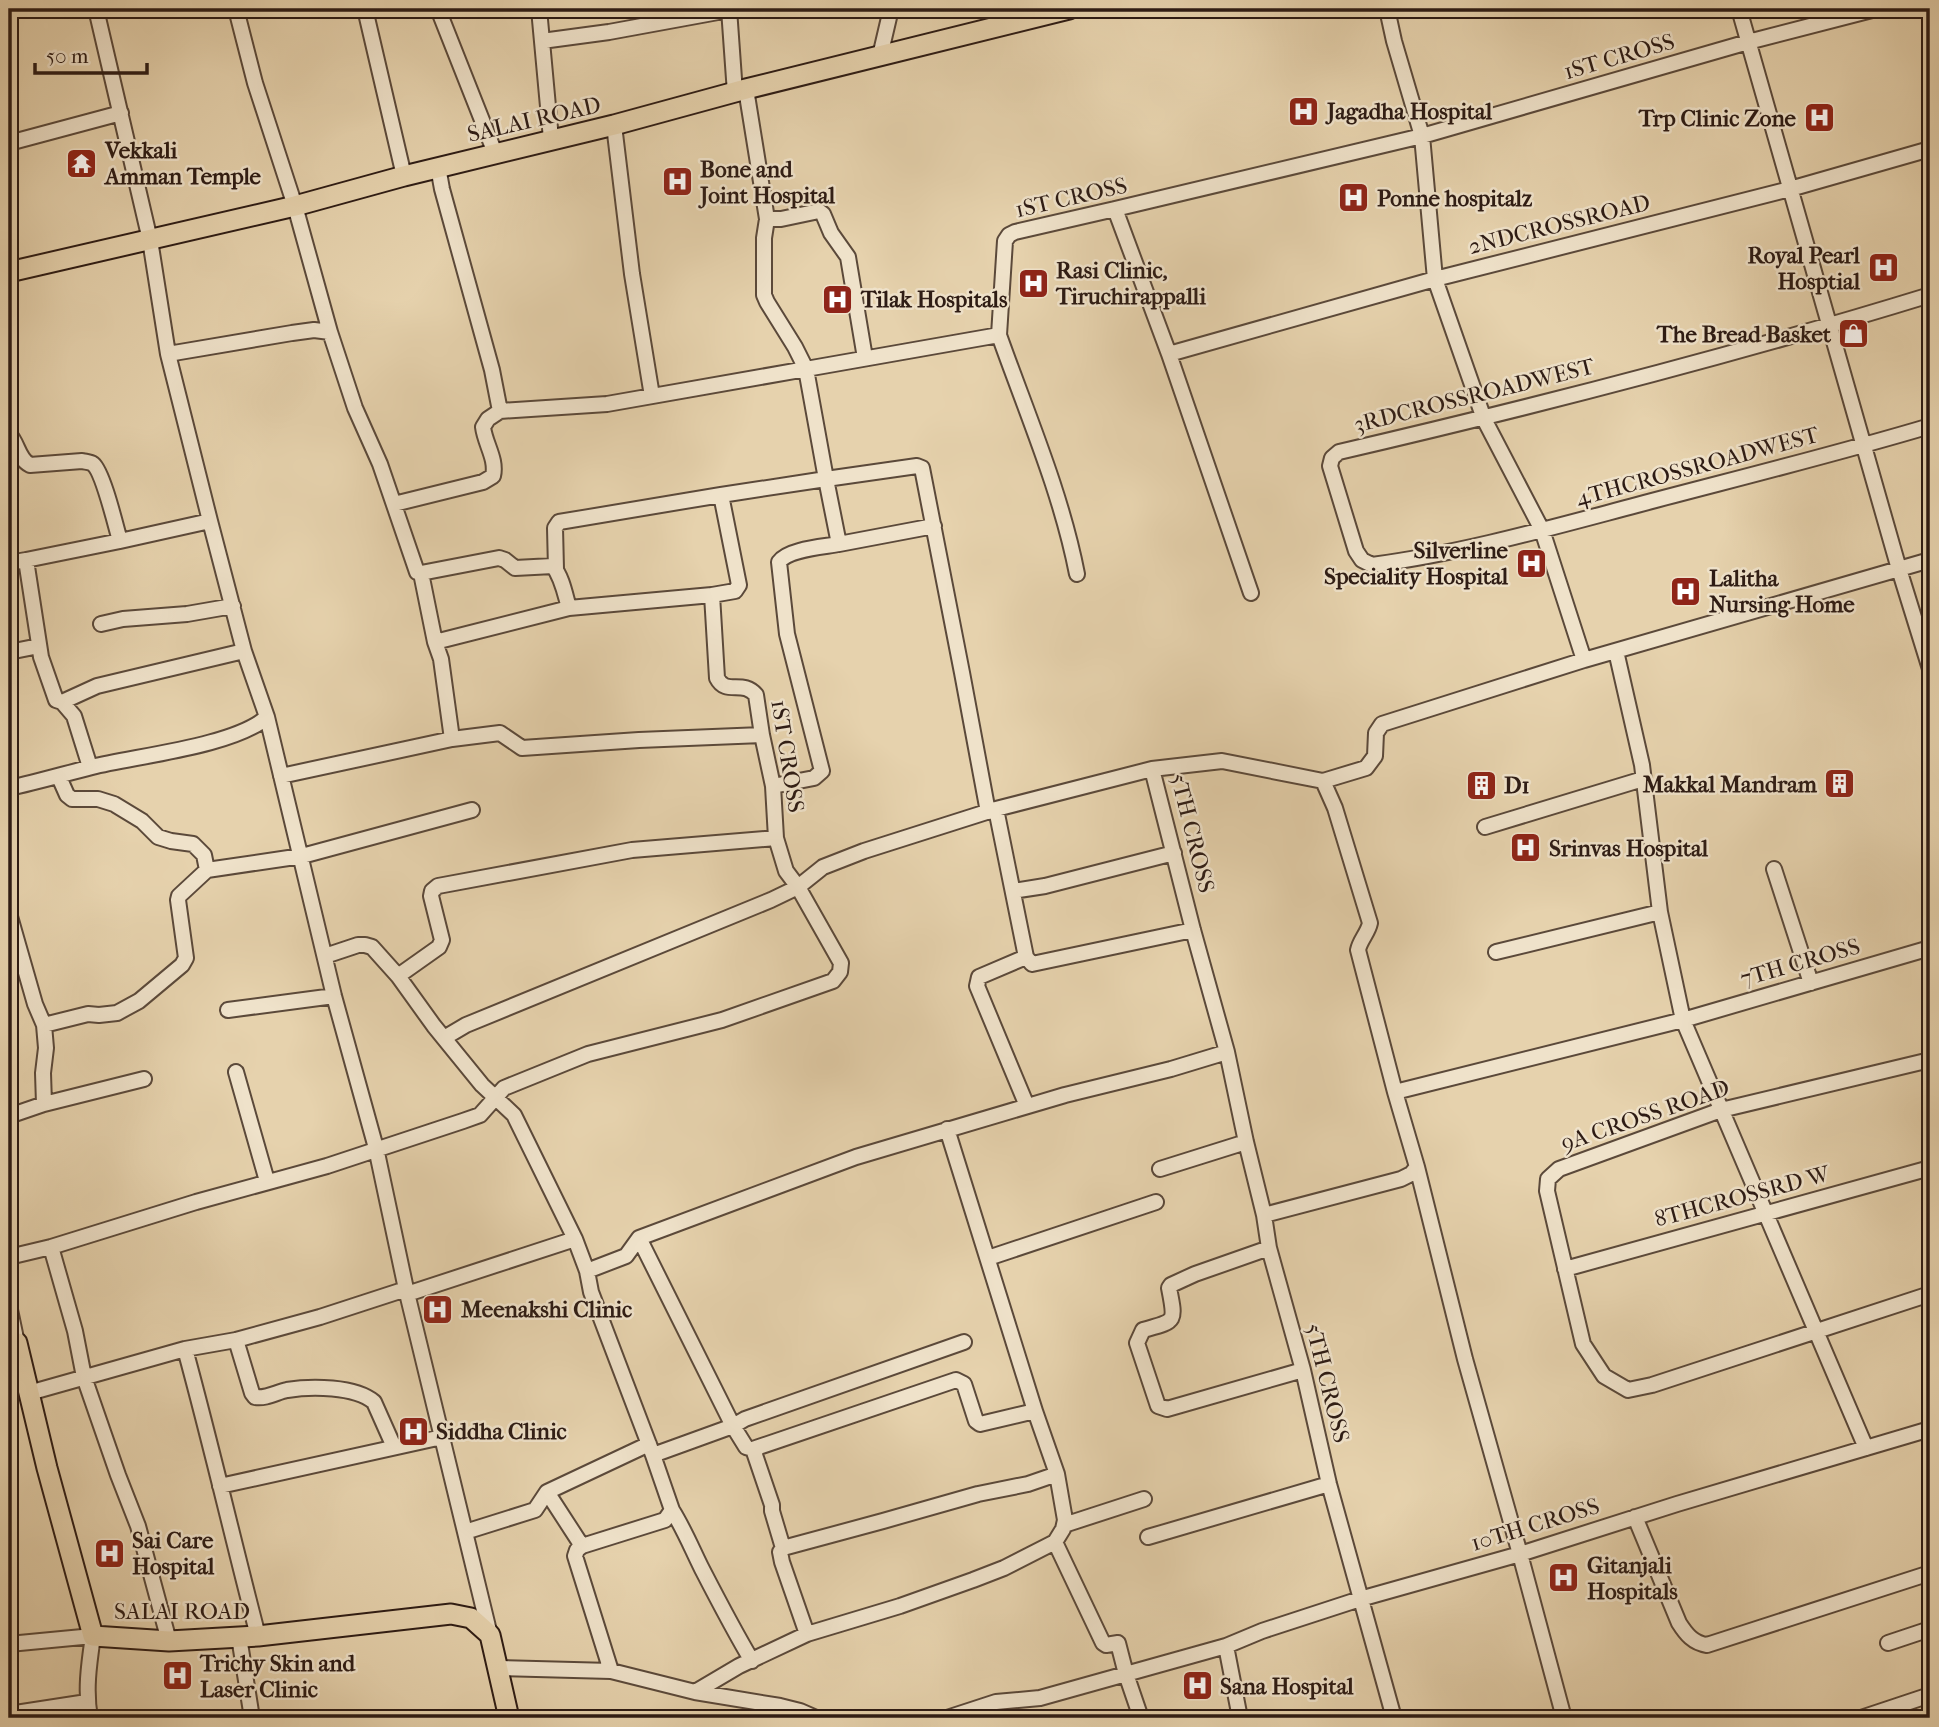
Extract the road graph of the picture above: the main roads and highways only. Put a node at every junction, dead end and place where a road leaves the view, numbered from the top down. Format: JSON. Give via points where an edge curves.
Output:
{"nodes":[{"id":1,"x":1069,"y":9,"type":"edge"},
{"id":2,"x":9,"y":272,"type":"edge"},
{"id":3,"x":13,"y":1343,"type":"edge"},
{"id":4,"x":509,"y":1718,"type":"edge"}],
"edges":[{"from":1,"to":2,"type":"main road","name":"SALAI ROAD","via":[[295,206]]},
{"from":3,"to":4,"type":"main road","name":"SALAI ROAD","via":[[93,1636],[169,1641],[452,1614],[471,1618],[490,1635]]}]}
